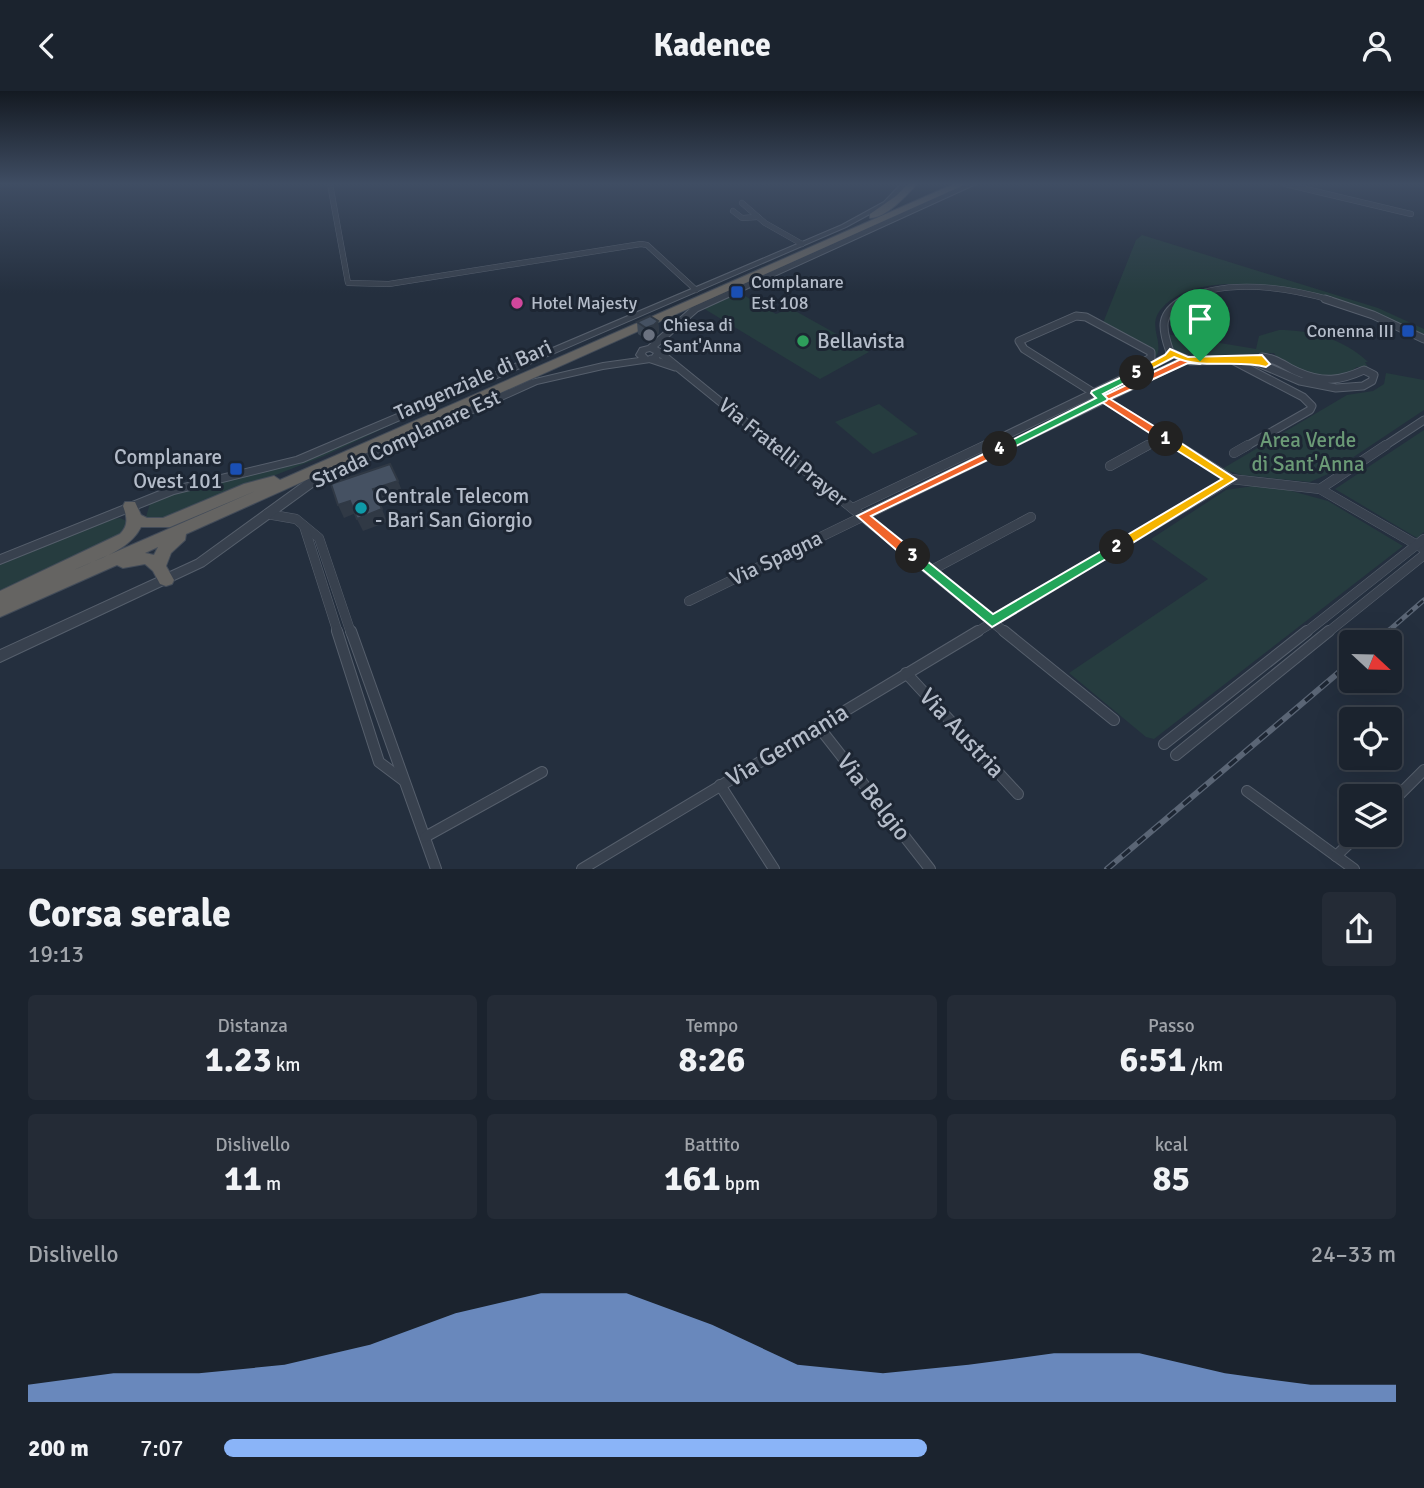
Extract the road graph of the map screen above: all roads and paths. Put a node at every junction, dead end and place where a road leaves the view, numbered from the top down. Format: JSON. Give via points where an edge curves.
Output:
{"nodes":[{"id":1,"x":337,"y":220,"type":"edge"},
{"id":2,"x":763,"y":220,"type":"edge"},
{"id":3,"x":853,"y":220,"type":"edge"},
{"id":4,"x":867,"y":220,"type":"edge"},
{"id":5,"x":871,"y":220,"type":"edge"},
{"id":6,"x":879,"y":220,"type":"edge"},
{"id":7,"x":892,"y":220,"type":"edge"},
{"id":8,"x":860,"y":225,"type":"junction"},
{"id":9,"x":802,"y":244,"type":"junction"},
{"id":10,"x":696,"y":290,"type":"junction"},
{"id":11,"x":1424,"y":339,"type":"edge"},
{"id":12,"x":1170,"y":352,"type":"junction"},
{"id":13,"x":650,"y":354,"type":"junction"},
{"id":14,"x":1186,"y":360,"type":"junction"},
{"id":15,"x":1232,"y":360,"type":"junction"},
{"id":16,"x":1264,"y":361,"type":"junction"},
{"id":17,"x":1140,"y":372,"type":"junction"},
{"id":18,"x":1148,"y":377,"type":"junction"},
{"id":19,"x":1126,"y":378,"type":"junction"},
{"id":20,"x":1137,"y":383,"type":"junction"},
{"id":21,"x":1099,"y":396,"type":"junction"},
{"id":22,"x":1424,"y":420,"type":"edge"},
{"id":23,"x":1163,"y":437,"type":"junction"},
{"id":24,"x":989,"y":444,"type":"junction"},
{"id":25,"x":979,"y":448,"type":"junction"},
{"id":26,"x":998,"y":450,"type":"junction"},
{"id":27,"x":1234,"y":453,"type":"dead end"},
{"id":28,"x":988,"y":455,"type":"junction"},
{"id":29,"x":1110,"y":466,"type":"dead end"},
{"id":30,"x":1231,"y":479,"type":"junction"},
{"id":31,"x":279,"y":483,"type":"junction"},
{"id":32,"x":1320,"y":489,"type":"junction"},
{"id":33,"x":853,"y":508,"type":"junction"},
{"id":34,"x":133,"y":512,"type":"junction"},
{"id":35,"x":267,"y":514,"type":"junction"},
{"id":36,"x":863,"y":516,"type":"junction"},
{"id":37,"x":1031,"y":516,"type":"dead end"},
{"id":38,"x":1421,"y":544,"type":"edge"},
{"id":39,"x":1424,"y":555,"type":"edge"},
{"id":40,"x":0,"y":559,"type":"edge"},
{"id":41,"x":159,"y":564,"type":"junction"},
{"id":42,"x":930,"y":571,"type":"junction"},
{"id":43,"x":166,"y":579,"type":"junction"},
{"id":44,"x":0,"y":600,"type":"edge"},
{"id":45,"x":689,"y":601,"type":"dead end"},
{"id":46,"x":0,"y":612,"type":"edge"},
{"id":47,"x":992,"y":621,"type":"junction"},
{"id":48,"x":0,"y":656,"type":"edge"},
{"id":49,"x":906,"y":673,"type":"junction"},
{"id":50,"x":1114,"y":720,"type":"dead end"},
{"id":51,"x":818,"y":726,"type":"junction"},
{"id":52,"x":1164,"y":744,"type":"dead end"},
{"id":53,"x":1176,"y":755,"type":"dead end"},
{"id":54,"x":1424,"y":771,"type":"edge"},
{"id":55,"x":542,"y":772,"type":"dead end"},
{"id":56,"x":720,"y":785,"type":"junction"},
{"id":57,"x":1247,"y":791,"type":"dead end"},
{"id":58,"x":1402,"y":792,"type":"edge"},
{"id":59,"x":1018,"y":794,"type":"dead end"},
{"id":60,"x":425,"y":837,"type":"junction"},
{"id":61,"x":1345,"y":847,"type":"edge"},
{"id":62,"x":1336,"y":856,"type":"junction"},
{"id":63,"x":436,"y":869,"type":"edge"},
{"id":64,"x":582,"y":869,"type":"edge"},
{"id":65,"x":774,"y":869,"type":"edge"},
{"id":66,"x":930,"y":869,"type":"edge"},
{"id":67,"x":1353,"y":869,"type":"edge"}],
"edges":[{"from":1,"to":10,"type":"street","via":[[348,283],[389,284],[641,244]]},
{"from":2,"to":9,"type":"street"},
{"from":3,"to":9,"type":"street"},
{"from":4,"to":8,"type":"highway"},
{"from":5,"to":8,"type":"highway","name":"Tangenziale di Bari"},
{"from":6,"to":31,"type":"highway","name":"Tangenziale di Bari"},
{"from":7,"to":13,"type":"street","via":[[695,309]]},
{"from":8,"to":31,"type":"highway","name":"Tangenziale di Bari"},
{"from":9,"to":10,"type":"street"},
{"from":10,"to":34,"type":"street","via":[[299,460],[171,491]]},
{"from":11,"to":12,"type":"street","via":[[1374,315],[1323,299],[1275,290],[1234,289],[1196,295],[1173,307],[1163,327]]},
{"from":12,"to":14,"type":"street"},
{"from":12,"to":17,"type":"street"},
{"from":13,"to":33,"type":"street","name":"Via Fratelli Prayer","via":[[681,370]]},
{"from":13,"to":35,"type":"street","name":"Strada Complanare Est","via":[[523,386],[313,481]]},
{"from":14,"to":15,"type":"street"},
{"from":14,"to":16,"type":"street"},
{"from":14,"to":18,"type":"street"},
{"from":15,"to":16,"type":"street"},
{"from":15,"to":27,"type":"street","via":[[1312,406]]},
{"from":16,"to":16,"type":"street","via":[[1300,381],[1336,388],[1363,386],[1374,375],[1364,370],[1342,380],[1322,379],[1272,358]]},
{"from":17,"to":18,"type":"street"},
{"from":17,"to":19,"type":"street"},
{"from":17,"to":21,"type":"street","via":[[1133,367],[1151,358],[1151,352],[1086,317],[1076,316],[1019,341],[1020,346]]},
{"from":18,"to":20,"type":"street"},
{"from":19,"to":20,"type":"street"},
{"from":19,"to":21,"type":"street"},
{"from":20,"to":21,"type":"street"},
{"from":21,"to":23,"type":"street"},
{"from":21,"to":24,"type":"street"},
{"from":21,"to":26,"type":"street","name":"Via Spagna"},
{"from":22,"to":32,"type":"street"},
{"from":23,"to":29,"type":"street"},
{"from":23,"to":30,"type":"street"},
{"from":24,"to":25,"type":"street"},
{"from":24,"to":26,"type":"street"},
{"from":25,"to":28,"type":"street"},
{"from":25,"to":33,"type":"street"},
{"from":26,"to":28,"type":"street","name":"Via Spagna"},
{"from":28,"to":36,"type":"street","name":"Via Spagna"},
{"from":30,"to":32,"type":"street"},
{"from":30,"to":47,"type":"street","name":"Via Germania"},
{"from":31,"to":34,"type":"highway","via":[[249,487],[165,523],[146,523]]},
{"from":31,"to":41,"type":"highway","via":[[262,499],[171,542]]},
{"from":31,"to":44,"type":"highway","name":"Tangenziale di Bari"},
{"from":31,"to":46,"type":"highway","name":"Tangenziale di Bari"},
{"from":32,"to":38,"type":"street"},
{"from":33,"to":36,"type":"street","name":"Via Fratelli Prayer"},
{"from":34,"to":40,"type":"street"},
{"from":34,"to":44,"type":"highway","via":[[134,529],[120,543]]},
{"from":35,"to":43,"type":"street","name":"Strada Complanare Est","via":[[200,563]]},
{"from":35,"to":60,"type":"street","via":[[296,519],[319,538]]},
{"from":36,"to":42,"type":"street","name":"Via Fratelli Prayer"},
{"from":36,"to":45,"type":"street","name":"Via Spagna"},
{"from":37,"to":42,"type":"street"},
{"from":38,"to":52,"type":"street"},
{"from":39,"to":53,"type":"street"},
{"from":41,"to":43,"type":"highway"},
{"from":41,"to":46,"type":"highway","via":[[149,559],[129,560]]},
{"from":42,"to":47,"type":"street","name":"Via Fratelli Prayer"},
{"from":43,"to":48,"type":"street","name":"Strada Complanare Est"},
{"from":47,"to":49,"type":"street","name":"Via Germania"},
{"from":47,"to":50,"type":"street","name":"Via Fratelli Prayer"},
{"from":49,"to":51,"type":"street","name":"Via Germania"},
{"from":49,"to":59,"type":"street","name":"Via Austria"},
{"from":51,"to":56,"type":"street","name":"Via Germania"},
{"from":51,"to":66,"type":"street","name":"Via Belgio"},
{"from":54,"to":58,"type":"street"},
{"from":55,"to":60,"type":"street"},
{"from":56,"to":64,"type":"street","name":"Via Germania"},
{"from":56,"to":65,"type":"street"},
{"from":57,"to":62,"type":"street"},
{"from":60,"to":63,"type":"street"},
{"from":61,"to":62,"type":"street"},
{"from":62,"to":67,"type":"street"}]}
